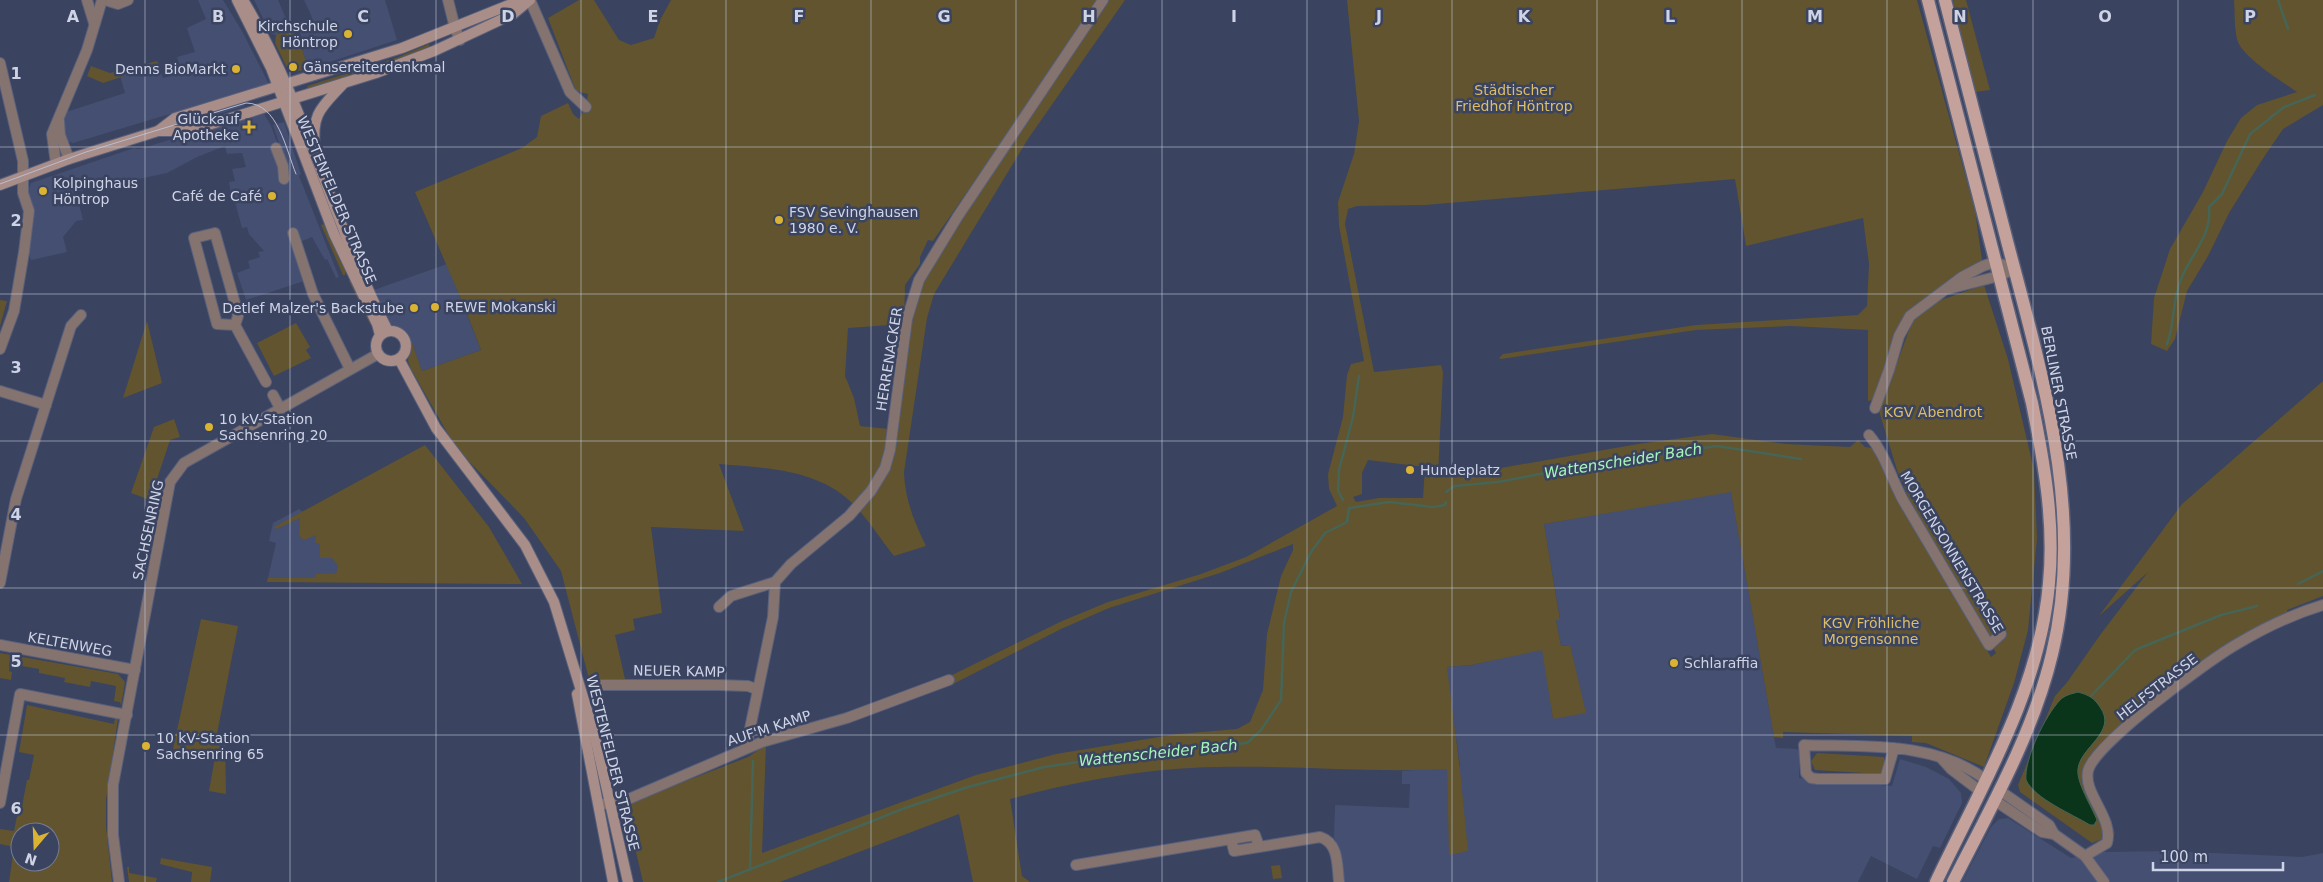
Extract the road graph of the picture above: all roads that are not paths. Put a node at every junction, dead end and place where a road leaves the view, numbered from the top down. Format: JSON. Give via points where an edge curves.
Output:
{"nodes":[{"id":1,"x":88,"y":0,"type":"edge"},
{"id":2,"x":104,"y":0,"type":"edge"},
{"id":3,"x":128,"y":0,"type":"edge"},
{"id":4,"x":237,"y":0,"type":"edge"},
{"id":5,"x":243,"y":0,"type":"edge"},
{"id":6,"x":448,"y":0,"type":"edge"},
{"id":7,"x":1103,"y":0,"type":"edge"},
{"id":8,"x":1928,"y":0,"type":"edge"},
{"id":9,"x":1945,"y":0,"type":"edge"},
{"id":10,"x":528,"y":1,"type":"edge"},
{"id":11,"x":95,"y":25,"type":"junction"},
{"id":12,"x":455,"y":28,"type":"junction"},
{"id":13,"x":460,"y":40,"type":"junction"},
{"id":14,"x":0,"y":63,"type":"edge"},
{"id":15,"x":344,"y":82,"type":"junction"},
{"id":16,"x":281,"y":86,"type":"junction"},
{"id":17,"x":287,"y":100,"type":"junction"},
{"id":18,"x":586,"y":107,"type":"dead end"},
{"id":19,"x":59,"y":118,"type":"junction"},
{"id":20,"x":158,"y":131,"type":"junction"},
{"id":21,"x":276,"y":148,"type":"dead end"},
{"id":22,"x":316,"y":158,"type":"junction"},
{"id":23,"x":69,"y":159,"type":"junction"},
{"id":24,"x":56,"y":164,"type":"junction"},
{"id":25,"x":22,"y":177,"type":"junction"},
{"id":26,"x":284,"y":178,"type":"dead end"},
{"id":27,"x":0,"y":185,"type":"edge"},
{"id":28,"x":294,"y":233,"type":"dead end"},
{"id":29,"x":1995,"y":262,"type":"junction"},
{"id":30,"x":2014,"y":269,"type":"junction"},
{"id":31,"x":1999,"y":276,"type":"junction"},
{"id":32,"x":1945,"y":290,"type":"junction"},
{"id":33,"x":81,"y":315,"type":"dead end"},
{"id":34,"x":235,"y":325,"type":"junction"},
{"id":35,"x":384,"y":333,"type":"junction"},
{"id":36,"x":0,"y":349,"type":"edge"},
{"id":37,"x":378,"y":354,"type":"junction"},
{"id":38,"x":399,"y":359,"type":"junction"},
{"id":39,"x":350,"y":369,"type":"junction"},
{"id":40,"x":266,"y":382,"type":"dead end"},
{"id":41,"x":0,"y":391,"type":"edge"},
{"id":42,"x":273,"y":395,"type":"dead end"},
{"id":43,"x":46,"y":405,"type":"junction"},
{"id":44,"x":280,"y":408,"type":"junction"},
{"id":45,"x":1875,"y":408,"type":"dead end"},
{"id":46,"x":1869,"y":436,"type":"dead end"},
{"id":47,"x":775,"y":582,"type":"junction"},
{"id":48,"x":0,"y":583,"type":"edge"},
{"id":49,"x":2323,"y":605,"type":"edge"},
{"id":50,"x":718,"y":607,"type":"dead end"},
{"id":51,"x":2001,"y":634,"type":"dead end"},
{"id":52,"x":0,"y":645,"type":"edge"},
{"id":53,"x":570,"y":651,"type":"junction"},
{"id":54,"x":135,"y":670,"type":"junction"},
{"id":55,"x":949,"y":680,"type":"dead end"},
{"id":56,"x":601,"y":684,"type":"dead end"},
{"id":57,"x":756,"y":689,"type":"junction"},
{"id":58,"x":127,"y":715,"type":"junction"},
{"id":59,"x":746,"y":748,"type":"junction"},
{"id":60,"x":1894,"y":748,"type":"junction"},
{"id":61,"x":1982,"y":785,"type":"junction"},
{"id":62,"x":1996,"y":795,"type":"junction"},
{"id":63,"x":0,"y":803,"type":"edge"},
{"id":64,"x":610,"y":803,"type":"junction"},
{"id":65,"x":598,"y":805,"type":"junction"},
{"id":66,"x":2085,"y":856,"type":"junction"},
{"id":67,"x":1076,"y":865,"type":"dead end"},
{"id":68,"x":120,"y":882,"type":"edge"},
{"id":69,"x":613,"y":882,"type":"edge"},
{"id":70,"x":628,"y":882,"type":"edge"},
{"id":71,"x":1339,"y":882,"type":"edge"},
{"id":72,"x":1936,"y":882,"type":"edge"},
{"id":73,"x":1953,"y":882,"type":"edge"},
{"id":74,"x":2104,"y":882,"type":"edge"}],
"edges":[{"from":1,"to":11,"type":"street"},
{"from":2,"to":3,"type":"street","via":[[118,4]]},
{"from":2,"to":11,"type":"street"},
{"from":4,"to":16,"type":"street"},
{"from":5,"to":16,"type":"street","via":[[264,34]]},
{"from":6,"to":12,"type":"street"},
{"from":7,"to":47,"type":"street","name":"HERRENACKER","via":[[963,208],[919,280],[907,320],[888,458],[879,480],[849,516],[798,558]]},
{"from":8,"to":29,"type":"main road","name":"BERLINER STRASSE"},
{"from":9,"to":30,"type":"main road","name":"BERLINER STRASSE"},
{"from":10,"to":12,"type":"street","via":[[509,5]]},
{"from":10,"to":13,"type":"street","via":[[513,14]]},
{"from":10,"to":18,"type":"street","via":[[570,92]]},
{"from":11,"to":19,"type":"street"},
{"from":12,"to":13,"type":"street"},
{"from":12,"to":16,"type":"street"},
{"from":13,"to":15,"type":"street"},
{"from":14,"to":25,"type":"street","via":[[23,161]]},
{"from":15,"to":17,"type":"street"},
{"from":15,"to":22,"type":"street","name":"WESTENFELDER STRASSE","via":[[320,110],[313,129]]},
{"from":16,"to":17,"type":"street"},
{"from":16,"to":20,"type":"street","via":[[175,118]]},
{"from":17,"to":20,"type":"street","via":[[200,127]]},
{"from":17,"to":22,"type":"street","name":"WESTENFELDER STRASSE"},
{"from":17,"to":35,"type":"street","name":"WESTENFELDER STRASSE","via":[[331,227]]},
{"from":19,"to":23,"type":"street","via":[[60,135]]},
{"from":19,"to":24,"type":"street","via":[[52,140]]},
{"from":20,"to":23,"type":"street"},
{"from":21,"to":26,"type":"street"},
{"from":22,"to":35,"type":"street","name":"WESTENFELDER STRASSE"},
{"from":23,"to":24,"type":"street"},
{"from":24,"to":25,"type":"street"},
{"from":25,"to":27,"type":"street"},
{"from":25,"to":36,"type":"street","via":[[29,211],[28,228],[14,311]]},
{"from":28,"to":39,"type":"street","via":[[314,294]]},
{"from":29,"to":30,"type":"street"},
{"from":29,"to":31,"type":"main road","name":"BERLINER STRASSE"},
{"from":29,"to":32,"type":"street","via":[[1962,277]]},
{"from":30,"to":31,"type":"street"},
{"from":30,"to":62,"type":"main road","name":"BERLINER STRASSE","via":[[2054,436],[2064,520],[2064,562],[2061,606],[2050,664],[2036,707]]},
{"from":31,"to":32,"type":"street"},
{"from":31,"to":61,"type":"main road","name":"BERLINER STRASSE","via":[[2040,444],[2050,524],[2050,563],[2044,620],[2031,674]]},
{"from":32,"to":45,"type":"street","via":[[1910,316],[1899,336]]},
{"from":33,"to":43,"type":"street","via":[[71,326]]},
{"from":34,"to":34,"type":"street","via":[[217,324],[194,238],[215,233],[238,316]]},
{"from":34,"to":40,"type":"street"},
{"from":35,"to":37,"type":"street","name":"WESTENFELDER STRASSE","via":[[376,344]]},
{"from":35,"to":38,"type":"street","name":"WESTENFELDER STRASSE","via":[[398,333],[404,340],[405,349]]},
{"from":37,"to":38,"type":"street","via":[[386,361]]},
{"from":37,"to":39,"type":"street","name":"SACHSENRING"},
{"from":38,"to":53,"type":"street","name":"WESTENFELDER STRASSE","via":[[451,451],[525,545],[554,602]]},
{"from":39,"to":44,"type":"street","name":"SACHSENRING"},
{"from":41,"to":43,"type":"street"},
{"from":42,"to":44,"type":"street"},
{"from":43,"to":48,"type":"street","via":[[16,499]]},
{"from":44,"to":54,"type":"street","name":"SACHSENRING","via":[[184,463],[175,474],[167,492]]},
{"from":46,"to":51,"type":"street","name":"MORGENSONNENSTRASSE","via":[[1880,448],[1893,483],[1989,645]]},
{"from":47,"to":50,"type":"street","name":"HERRENACKER","via":[[732,596]]},
{"from":47,"to":57,"type":"street","via":[[773,617]]},
{"from":49,"to":66,"type":"street","name":"HELFSTRASSE","via":[[2277,623],[2214,659],[2116,736],[2088,769],[2089,783],[2109,836],[2107,843]]},
{"from":52,"to":54,"type":"street","name":"KELTENWEG"},
{"from":53,"to":64,"type":"street","name":"WESTENFELDER STRASSE"},
{"from":53,"to":65,"type":"street","name":"WESTENFELDER STRASSE"},
{"from":54,"to":58,"type":"street","name":"SACHSENRING"},
{"from":55,"to":59,"type":"street","name":"AUF'M KAMP","via":[[847,718]]},
{"from":56,"to":57,"type":"street","name":"NEUER KAMP","via":[[718,685]]},
{"from":57,"to":59,"type":"street"},
{"from":58,"to":63,"type":"street","via":[[20,694]]},
{"from":58,"to":68,"type":"street","name":"SACHSENRING","via":[[112,794],[113,836]]},
{"from":59,"to":64,"type":"street","name":"AUF'M KAMP","via":[[630,798]]},
{"from":60,"to":60,"type":"street","via":[[1885,778],[1818,779],[1806,774],[1804,745]]},
{"from":60,"to":61,"type":"street","via":[[1922,751],[1942,759],[1951,769]]},
{"from":61,"to":62,"type":"main road"},
{"from":61,"to":72,"type":"main road","name":"BERLINER STRASSE"},
{"from":62,"to":66,"type":"street","via":[[2042,832],[2054,834]]},
{"from":62,"to":73,"type":"main road","name":"BERLINER STRASSE"},
{"from":64,"to":65,"type":"street","name":"AUF'M KAMP"},
{"from":64,"to":70,"type":"street","name":"WESTENFELDER STRASSE"},
{"from":65,"to":69,"type":"street","name":"WESTENFELDER STRASSE"},
{"from":66,"to":74,"type":"street"},
{"from":67,"to":71,"type":"street","via":[[1255,835],[1258,846],[1320,837],[1326,839],[1334,850]]}]}
